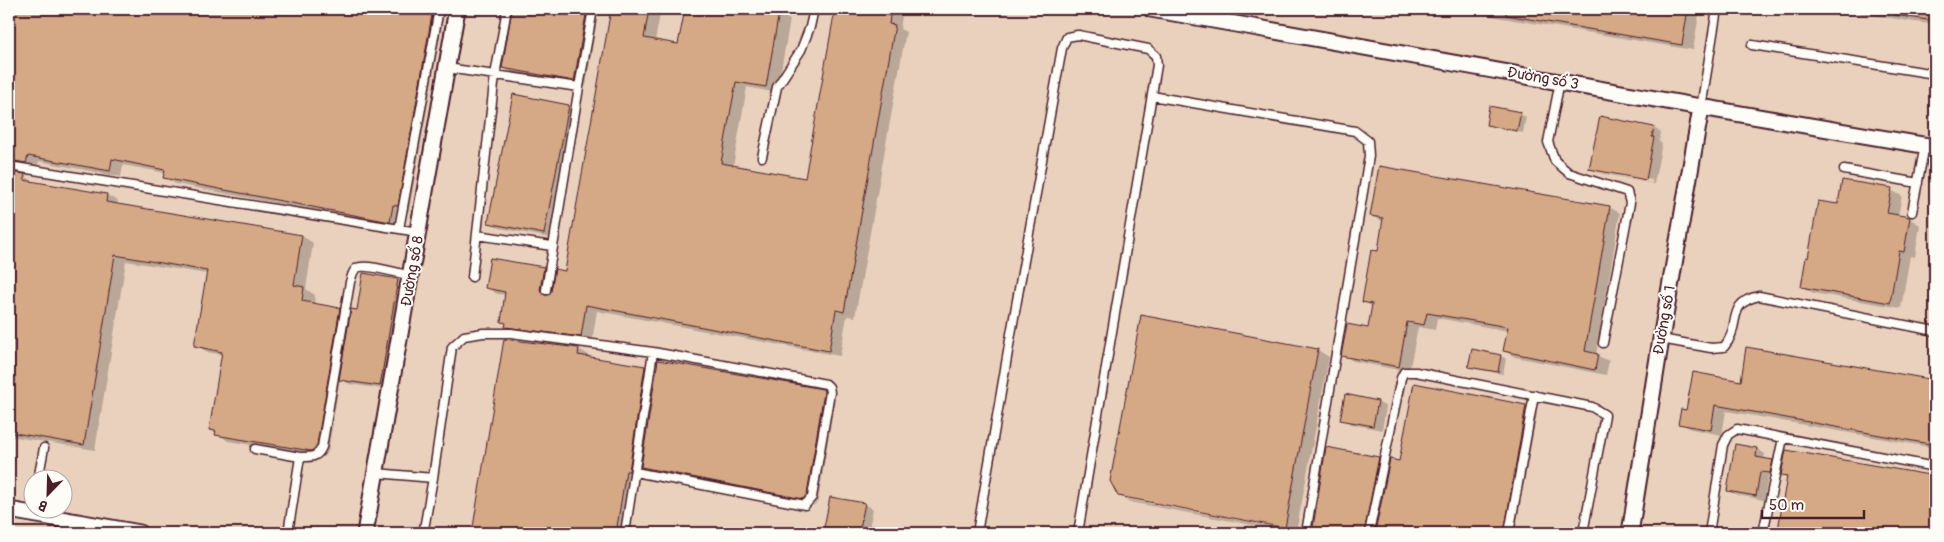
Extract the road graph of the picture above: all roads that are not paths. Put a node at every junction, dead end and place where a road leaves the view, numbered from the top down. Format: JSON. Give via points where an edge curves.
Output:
{"nodes":[{"id":1,"x":440,"y":9,"type":"edge"},
{"id":2,"x":457,"y":9,"type":"edge"},
{"id":3,"x":507,"y":9,"type":"edge"},
{"id":4,"x":593,"y":9,"type":"edge"},
{"id":5,"x":814,"y":9,"type":"edge"},
{"id":6,"x":1152,"y":9,"type":"edge"},
{"id":7,"x":1717,"y":9,"type":"edge"},
{"id":8,"x":1752,"y":45,"type":"dead end"},
{"id":9,"x":447,"y":68,"type":"junction"},
{"id":10,"x":1935,"y":74,"type":"edge"},
{"id":11,"x":495,"y":75,"type":"junction"},
{"id":12,"x":1560,"y":81,"type":"junction"},
{"id":13,"x":579,"y":87,"type":"junction"},
{"id":14,"x":1152,"y":96,"type":"junction"},
{"id":15,"x":1701,"y":108,"type":"junction"},
{"id":16,"x":1930,"y":146,"type":"edge"},
{"id":17,"x":762,"y":157,"type":"dead end"},
{"id":18,"x":9,"y":166,"type":"edge"},
{"id":19,"x":1844,"y":170,"type":"dead end"},
{"id":20,"x":1918,"y":183,"type":"junction"},
{"id":21,"x":1912,"y":212,"type":"dead end"},
{"id":22,"x":399,"y":229,"type":"junction"},
{"id":23,"x":418,"y":232,"type":"junction"},
{"id":24,"x":476,"y":235,"type":"junction"},
{"id":25,"x":552,"y":246,"type":"junction"},
{"id":26,"x":411,"y":276,"type":"junction"},
{"id":27,"x":472,"y":277,"type":"dead end"},
{"id":28,"x":546,"y":290,"type":"dead end"},
{"id":29,"x":1935,"y":331,"type":"edge"},
{"id":30,"x":1661,"y":339,"type":"junction"},
{"id":31,"x":1603,"y":343,"type":"dead end"},
{"id":32,"x":653,"y":352,"type":"junction"},
{"id":33,"x":1534,"y":395,"type":"junction"},
{"id":34,"x":1783,"y":438,"type":"junction"},
{"id":35,"x":44,"y":448,"type":"dead end"},
{"id":36,"x":255,"y":449,"type":"dead end"},
{"id":37,"x":300,"y":457,"type":"junction"},
{"id":38,"x":1935,"y":467,"type":"edge"},
{"id":39,"x":40,"y":470,"type":"edge"},
{"id":40,"x":635,"y":472,"type":"junction"},
{"id":41,"x":376,"y":473,"type":"junction"},
{"id":42,"x":433,"y":478,"type":"junction"},
{"id":43,"x":9,"y":510,"type":"edge"},
{"id":44,"x":22,"y":511,"type":"edge"},
{"id":45,"x":72,"y":520,"type":"edge"},
{"id":46,"x":140,"y":533,"type":"edge"},
{"id":47,"x":288,"y":533,"type":"edge"},
{"id":48,"x":365,"y":533,"type":"edge"},
{"id":49,"x":427,"y":533,"type":"edge"},
{"id":50,"x":626,"y":533,"type":"edge"},
{"id":51,"x":977,"y":533,"type":"edge"},
{"id":52,"x":1078,"y":533,"type":"edge"},
{"id":53,"x":1306,"y":533,"type":"edge"},
{"id":54,"x":1369,"y":533,"type":"edge"},
{"id":55,"x":1509,"y":533,"type":"edge"},
{"id":56,"x":1583,"y":533,"type":"edge"},
{"id":57,"x":1630,"y":533,"type":"edge"},
{"id":58,"x":1709,"y":533,"type":"edge"},
{"id":59,"x":1763,"y":533,"type":"edge"}],
"edges":[{"from":1,"to":22,"type":"lane"},
{"from":2,"to":9,"type":"street","name":"Đường số 8"},
{"from":3,"to":11,"type":"lane"},
{"from":4,"to":13,"type":"lane"},
{"from":5,"to":17,"type":"lane","via":[[801,50],[777,88]]},
{"from":6,"to":12,"type":"street","name":"Đường số 3"},
{"from":7,"to":15,"type":"lane"},
{"from":8,"to":10,"type":"lane"},
{"from":9,"to":11,"type":"lane"},
{"from":9,"to":23,"type":"street","name":"Đường số 8"},
{"from":11,"to":13,"type":"lane"},
{"from":11,"to":24,"type":"lane"},
{"from":12,"to":15,"type":"street","name":"Đường số 3"},
{"from":12,"to":31,"type":"lane","via":[[1548,142],[1554,161],[1569,173],[1627,192],[1630,203]]},
{"from":13,"to":25,"type":"lane"},
{"from":14,"to":51,"type":"lane","via":[[1157,65],[1156,56],[1148,49],[1078,35],[1068,37],[1062,48]]},
{"from":14,"to":52,"type":"lane"},
{"from":14,"to":53,"type":"lane","via":[[1355,131],[1368,141],[1369,156]]},
{"from":15,"to":16,"type":"street","name":"Đường số 3"},
{"from":15,"to":30,"type":"street","name":"Đường số 1"},
{"from":16,"to":20,"type":"lane"},
{"from":18,"to":22,"type":"lane"},
{"from":19,"to":20,"type":"lane"},
{"from":20,"to":21,"type":"lane"},
{"from":22,"to":23,"type":"lane"},
{"from":23,"to":26,"type":"street","name":"Đường số 8"},
{"from":24,"to":25,"type":"lane"},
{"from":24,"to":27,"type":"lane"},
{"from":25,"to":28,"type":"lane"},
{"from":26,"to":37,"type":"lane","via":[[359,266],[354,270],[322,447],[314,457]]},
{"from":26,"to":41,"type":"street","name":"Đường số 8"},
{"from":29,"to":30,"type":"lane","via":[[1759,296],[1747,298],[1738,308],[1730,339],[1724,347],[1711,348]]},
{"from":30,"to":57,"type":"street","name":"Đường số 1"},
{"from":32,"to":40,"type":"lane"},
{"from":32,"to":40,"type":"lane","via":[[826,384],[830,392],[812,497],[805,505]]},
{"from":32,"to":42,"type":"lane","via":[[511,333],[483,332],[464,336],[452,347]]},
{"from":33,"to":54,"type":"lane","via":[[1404,372]]},
{"from":33,"to":55,"type":"lane"},
{"from":33,"to":56,"type":"lane","via":[[1592,406],[1605,415]]},
{"from":34,"to":38,"type":"lane"},
{"from":34,"to":58,"type":"lane","via":[[1737,429],[1728,435],[1723,445]]},
{"from":34,"to":59,"type":"lane"},
{"from":35,"to":39,"type":"lane"},
{"from":36,"to":37,"type":"lane"},
{"from":37,"to":47,"type":"lane"},
{"from":40,"to":50,"type":"lane"},
{"from":41,"to":42,"type":"lane"},
{"from":41,"to":48,"type":"street","name":"Đường số 8"},
{"from":42,"to":49,"type":"lane","via":[[424,528]]},
{"from":43,"to":44,"type":"street"},
{"from":45,"to":46,"type":"street"}]}
